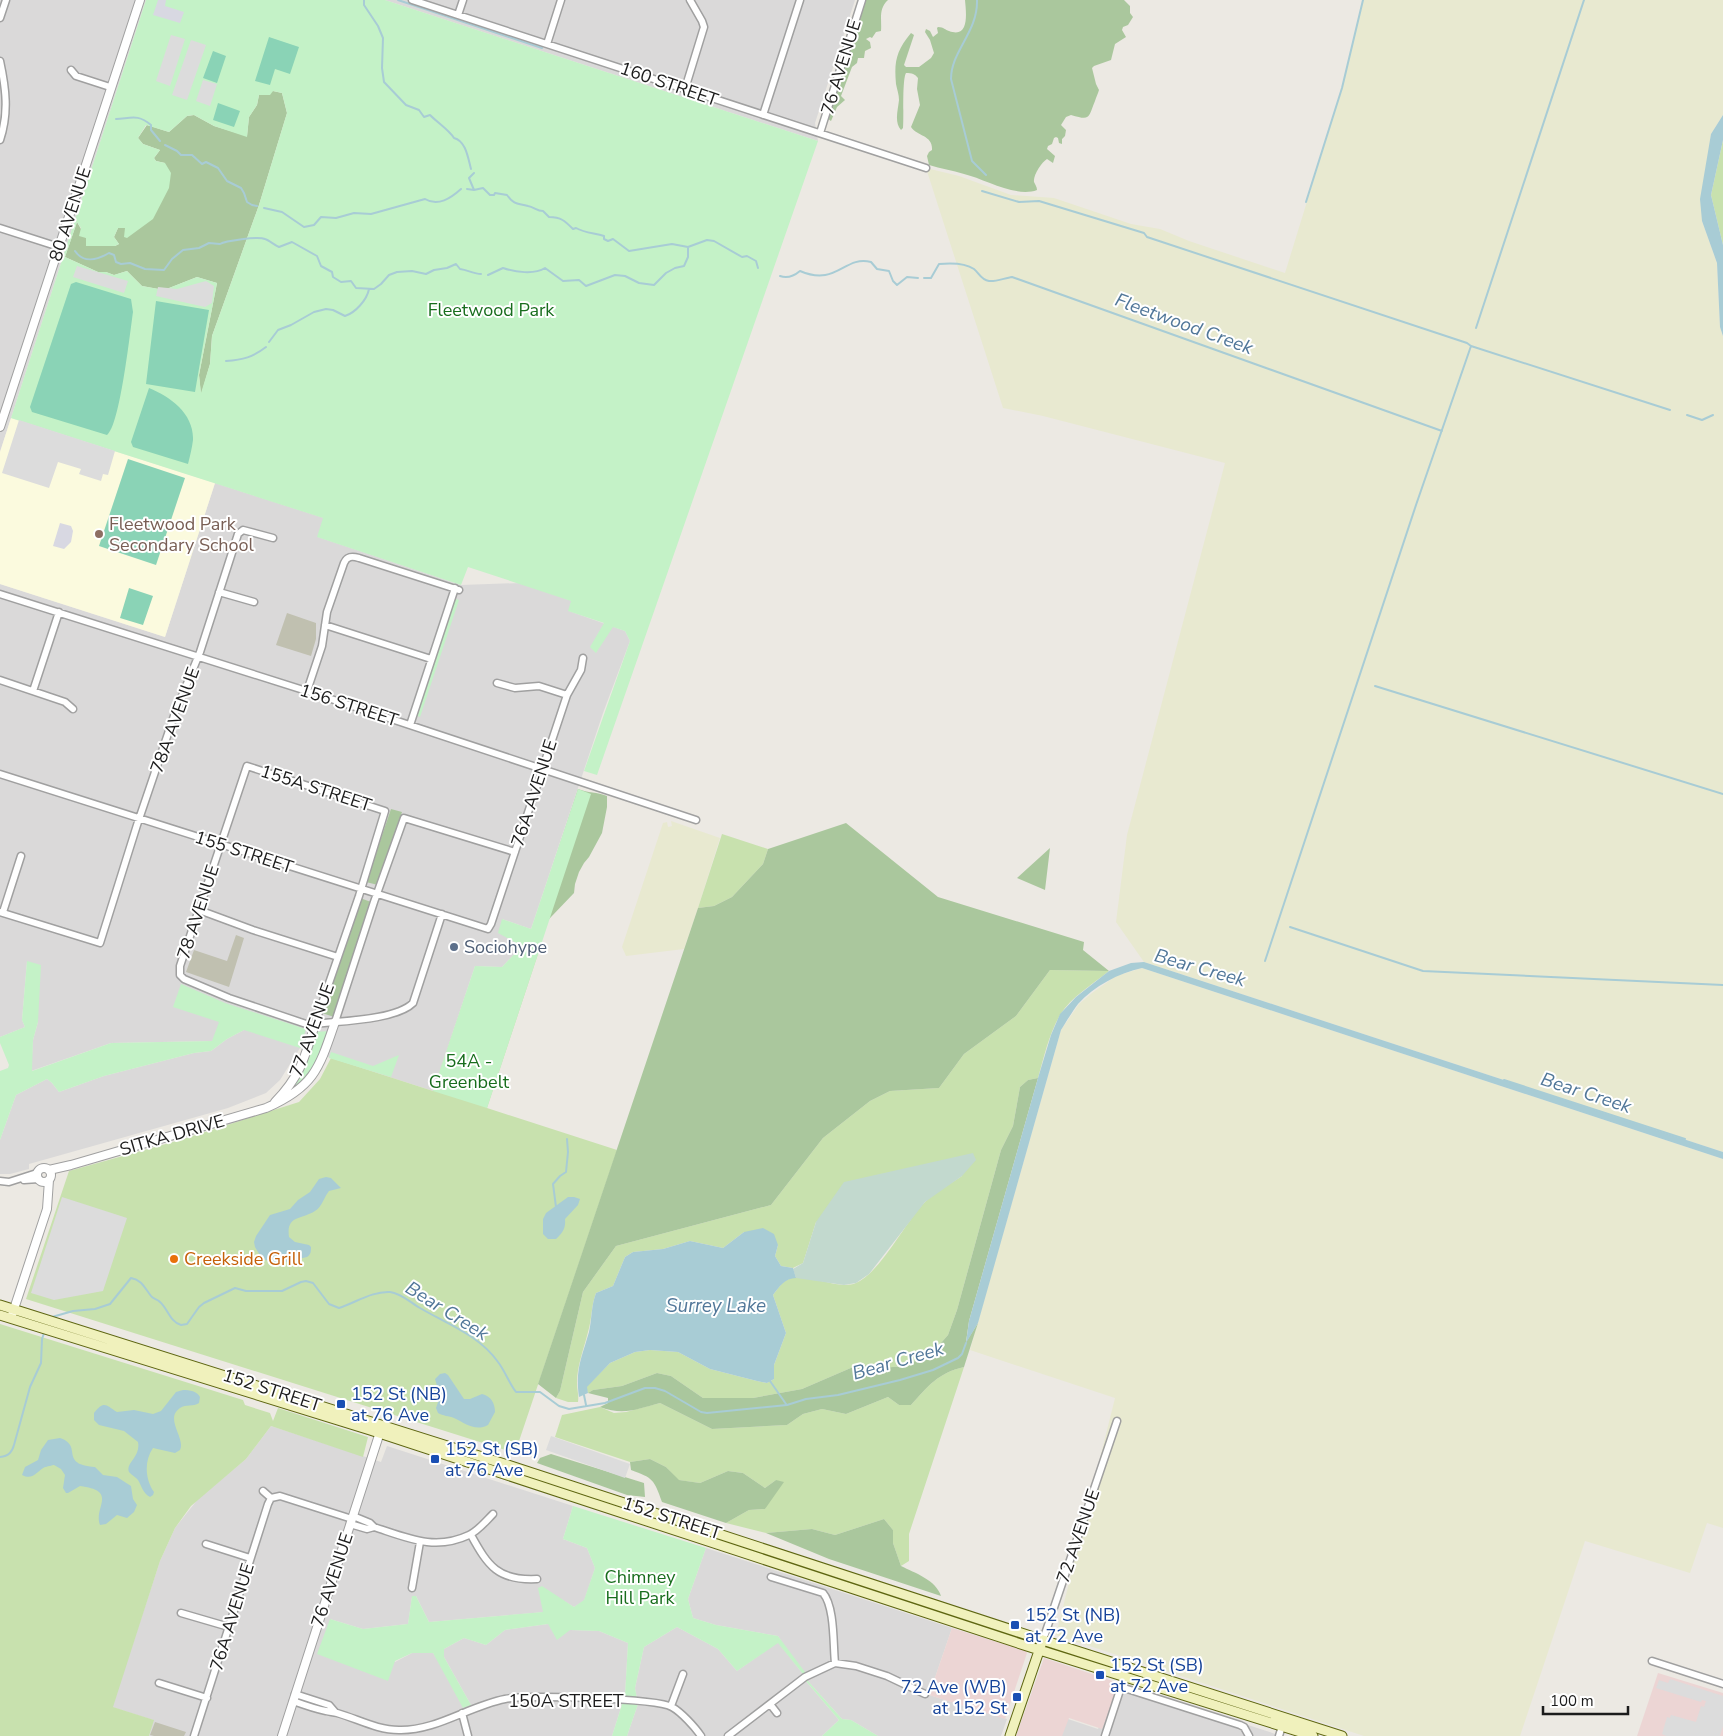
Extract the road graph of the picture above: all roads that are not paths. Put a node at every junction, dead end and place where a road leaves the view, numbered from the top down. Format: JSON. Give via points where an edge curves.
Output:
{"nodes":[{"id":1,"x":6,"y":0,"type":"edge"},
{"id":2,"x":140,"y":0,"type":"edge"},
{"id":3,"x":412,"y":0,"type":"edge"},
{"id":4,"x":463,"y":0,"type":"edge"},
{"id":5,"x":561,"y":0,"type":"edge"},
{"id":6,"x":690,"y":0,"type":"edge"},
{"id":7,"x":800,"y":0,"type":"edge"},
{"id":8,"x":862,"y":0,"type":"edge"},
{"id":9,"x":458,"y":15,"type":"junction"},
{"id":10,"x":0,"y":18,"type":"edge"},
{"id":11,"x":547,"y":44,"type":"junction"},
{"id":12,"x":0,"y":61,"type":"edge"},
{"id":13,"x":71,"y":70,"type":"dead end"},
{"id":14,"x":110,"y":87,"type":"junction"},
{"id":15,"x":685,"y":89,"type":"junction"},
{"id":16,"x":763,"y":115,"type":"junction"},
{"id":17,"x":820,"y":133,"type":"junction"},
{"id":18,"x":0,"y":140,"type":"edge"},
{"id":19,"x":926,"y":168,"type":"dead end"},
{"id":20,"x":0,"y":228,"type":"edge"},
{"id":21,"x":59,"y":247,"type":"junction"},
{"id":22,"x":0,"y":427,"type":"edge"},
{"id":23,"x":273,"y":538,"type":"dead end"},
{"id":24,"x":219,"y":592,"type":"junction"},
{"id":25,"x":0,"y":594,"type":"edge"},
{"id":26,"x":254,"y":602,"type":"dead end"},
{"id":27,"x":58,"y":612,"type":"junction"},
{"id":28,"x":325,"y":625,"type":"junction"},
{"id":29,"x":198,"y":656,"type":"junction"},
{"id":30,"x":583,"y":658,"type":"dead end"},
{"id":31,"x":431,"y":659,"type":"junction"},
{"id":32,"x":0,"y":680,"type":"edge"},
{"id":33,"x":497,"y":683,"type":"dead end"},
{"id":34,"x":33,"y":691,"type":"junction"},
{"id":35,"x":307,"y":691,"type":"junction"},
{"id":36,"x":566,"y":695,"type":"junction"},
{"id":37,"x":73,"y":709,"type":"dead end"},
{"id":38,"x":410,"y":725,"type":"junction"},
{"id":39,"x":247,"y":766,"type":"joint"},
{"id":40,"x":543,"y":768,"type":"junction"},
{"id":41,"x":0,"y":774,"type":"edge"},
{"id":42,"x":385,"y":811,"type":"joint"},
{"id":43,"x":139,"y":818,"type":"junction"},
{"id":44,"x":696,"y":820,"type":"dead end"},
{"id":45,"x":221,"y":844,"type":"junction"},
{"id":46,"x":515,"y":852,"type":"junction"},
{"id":47,"x":21,"y":856,"type":"dead end"},
{"id":48,"x":361,"y":889,"type":"junction"},
{"id":49,"x":377,"y":894,"type":"junction"},
{"id":50,"x":199,"y":910,"type":"junction"},
{"id":51,"x":1,"y":912,"type":"edge"},
{"id":52,"x":442,"y":914,"type":"junction"},
{"id":53,"x":488,"y":928,"type":"joint"},
{"id":54,"x":338,"y":957,"type":"junction"},
{"id":55,"x":334,"y":1022,"type":"junction"},
{"id":56,"x":315,"y":1024,"type":"junction"},
{"id":57,"x":272,"y":1105,"type":"junction"},
{"id":58,"x":44,"y":1177,"type":"junction"},
{"id":59,"x":0,"y":1181,"type":"edge"},
{"id":60,"x":0,"y":1305,"type":"edge"},
{"id":61,"x":12,"y":1314,"type":"junction"},
{"id":62,"x":0,"y":1315,"type":"edge"},
{"id":63,"x":38,"y":1322,"type":"junction"},
{"id":64,"x":1117,"y":1421,"type":"dead end"},
{"id":65,"x":381,"y":1429,"type":"junction"},
{"id":66,"x":263,"y":1491,"type":"dead end"},
{"id":67,"x":271,"y":1498,"type":"junction"},
{"id":68,"x":493,"y":1514,"type":"dead end"},
{"id":69,"x":351,"y":1520,"type":"junction"},
{"id":70,"x":471,"y":1535,"type":"junction"},
{"id":71,"x":420,"y":1542,"type":"junction"},
{"id":72,"x":206,"y":1544,"type":"dead end"},
{"id":73,"x":250,"y":1558,"type":"junction"},
{"id":74,"x":771,"y":1576,"type":"dead end"},
{"id":75,"x":537,"y":1579,"type":"dead end"},
{"id":76,"x":412,"y":1588,"type":"dead end"},
{"id":77,"x":181,"y":1612,"type":"dead end"},
{"id":78,"x":229,"y":1628,"type":"junction"},
{"id":79,"x":1043,"y":1640,"type":"junction"},
{"id":80,"x":1040,"y":1650,"type":"junction"},
{"id":81,"x":1652,"y":1662,"type":"dead end"},
{"id":82,"x":834,"y":1663,"type":"junction"},
{"id":83,"x":683,"y":1674,"type":"dead end"},
{"id":84,"x":159,"y":1683,"type":"dead end"},
{"id":85,"x":1723,"y":1684,"type":"edge"},
{"id":86,"x":925,"y":1694,"type":"dead end"},
{"id":87,"x":207,"y":1698,"type":"junction"},
{"id":88,"x":294,"y":1698,"type":"junction"},
{"id":89,"x":770,"y":1704,"type":"junction"},
{"id":90,"x":671,"y":1706,"type":"junction"},
{"id":91,"x":462,"y":1713,"type":"junction"},
{"id":92,"x":777,"y":1713,"type":"dead end"},
{"id":93,"x":1282,"y":1726,"type":"junction"},
{"id":94,"x":1326,"y":1731,"type":"junction"},
{"id":95,"x":194,"y":1736,"type":"edge"},
{"id":96,"x":282,"y":1736,"type":"edge"},
{"id":97,"x":468,"y":1736,"type":"edge"},
{"id":98,"x":701,"y":1736,"type":"edge"},
{"id":99,"x":728,"y":1736,"type":"edge"},
{"id":100,"x":1010,"y":1736,"type":"edge"},
{"id":101,"x":1105,"y":1736,"type":"edge"},
{"id":102,"x":1249,"y":1736,"type":"edge"},
{"id":103,"x":1279,"y":1736,"type":"edge"},
{"id":104,"x":1313,"y":1736,"type":"edge"},
{"id":105,"x":1342,"y":1736,"type":"edge"}],
"edges":[{"from":1,"to":10,"type":"street"},
{"from":2,"to":14,"type":"street","name":"80 AVENUE"},
{"from":3,"to":9,"type":"street","name":"160 STREET"},
{"from":4,"to":9,"type":"street"},
{"from":5,"to":11,"type":"street"},
{"from":6,"to":15,"type":"street","via":[[704,27]]},
{"from":7,"to":16,"type":"street"},
{"from":8,"to":17,"type":"street","name":"76 AVENUE"},
{"from":9,"to":11,"type":"street","name":"160 STREET"},
{"from":11,"to":15,"type":"street","name":"160 STREET"},
{"from":12,"to":18,"type":"street","via":[[7,103]]},
{"from":13,"to":14,"type":"street","via":[[76,76]]},
{"from":14,"to":21,"type":"street","name":"80 AVENUE"},
{"from":15,"to":16,"type":"street","name":"160 STREET"},
{"from":16,"to":17,"type":"street","name":"160 STREET"},
{"from":17,"to":19,"type":"street","name":"160 STREET"},
{"from":20,"to":21,"type":"street"},
{"from":21,"to":22,"type":"street","name":"80 AVENUE"},
{"from":23,"to":24,"type":"street","name":"78A AVENUE","via":[[243,530],[238,534]]},
{"from":24,"to":26,"type":"street"},
{"from":24,"to":29,"type":"street","name":"78A AVENUE"},
{"from":25,"to":27,"type":"street","name":"156 STREET"},
{"from":27,"to":29,"type":"street","name":"156 STREET"},
{"from":27,"to":34,"type":"street"},
{"from":28,"to":31,"type":"street"},
{"from":28,"to":31,"type":"street","via":[[344,563],[350,557],[457,589]]},
{"from":28,"to":35,"type":"street","via":[[322,646]]},
{"from":29,"to":35,"type":"street","name":"156 STREET"},
{"from":29,"to":43,"type":"street","name":"78A AVENUE"},
{"from":30,"to":36,"type":"street","name":"76A AVENUE","via":[[581,670]]},
{"from":31,"to":38,"type":"street"},
{"from":32,"to":34,"type":"street"},
{"from":33,"to":36,"type":"street","via":[[515,688],[539,686]]},
{"from":34,"to":37,"type":"street","via":[[65,702]]},
{"from":35,"to":38,"type":"street","name":"156 STREET"},
{"from":36,"to":40,"type":"street","name":"76A AVENUE"},
{"from":38,"to":40,"type":"street","name":"156 STREET"},
{"from":39,"to":42,"type":"street","name":"155A STREET"},
{"from":39,"to":45,"type":"street","name":"78 AVENUE"},
{"from":40,"to":44,"type":"street","name":"156 STREET"},
{"from":40,"to":46,"type":"street","name":"76A AVENUE"},
{"from":41,"to":43,"type":"street","name":"155 STREET"},
{"from":42,"to":48,"type":"street","name":"77 AVENUE"},
{"from":43,"to":45,"type":"street","name":"155 STREET"},
{"from":43,"to":51,"type":"street","name":"78A AVENUE","via":[[100,943]]},
{"from":45,"to":48,"type":"street","name":"155 STREET"},
{"from":45,"to":50,"type":"street","name":"78 AVENUE"},
{"from":46,"to":49,"type":"street","name":"77 AVENUE","via":[[404,818]]},
{"from":46,"to":53,"type":"street","name":"76A AVENUE"},
{"from":47,"to":51,"type":"street"},
{"from":48,"to":49,"type":"street","name":"155 STREET"},
{"from":48,"to":54,"type":"street","name":"77 AVENUE"},
{"from":49,"to":52,"type":"street","name":"155 STREET"},
{"from":49,"to":55,"type":"street","name":"77 AVENUE"},
{"from":50,"to":54,"type":"street"},
{"from":50,"to":56,"type":"street","name":"78 AVENUE","via":[[179,972],[181,976],[224,996]]},
{"from":52,"to":53,"type":"street","name":"155 STREET"},
{"from":52,"to":55,"type":"street","via":[[415,998],[409,1006],[384,1016]]},
{"from":54,"to":56,"type":"street","name":"77 AVENUE"},
{"from":55,"to":56,"type":"street"},
{"from":55,"to":57,"type":"street","name":"77 AVENUE","via":[[323,1058],[312,1076],[294,1093]]},
{"from":56,"to":57,"type":"street","name":"77 AVENUE","via":[[300,1070]]},
{"from":57,"to":58,"type":"street","name":"SITKA DRIVE","via":[[72,1165]]},
{"from":58,"to":59,"type":"street"},
{"from":58,"to":61,"type":"street","via":[[47,1209]]},
{"from":60,"to":61,"type":"main road","name":"152 STREET"},
{"from":61,"to":62,"type":"main road","name":"152 STREET"},
{"from":61,"to":63,"type":"main road","name":"152 STREET"},
{"from":63,"to":65,"type":"main road","name":"152 STREET","via":[[59,1324]]},
{"from":63,"to":65,"type":"main road","name":"152 STREET","via":[[52,1332]]},
{"from":64,"to":79,"type":"street","name":"72 AVENUE"},
{"from":65,"to":69,"type":"street","name":"76 AVENUE"},
{"from":65,"to":79,"type":"main road","name":"152 STREET","via":[[537,1474]]},
{"from":65,"to":80,"type":"main road","name":"152 STREET"},
{"from":66,"to":67,"type":"street"},
{"from":67,"to":69,"type":"street","via":[[280,1496]]},
{"from":67,"to":73,"type":"street","name":"76A AVENUE"},
{"from":68,"to":70,"type":"street"},
{"from":69,"to":71,"type":"street","via":[[367,1529],[374,1528]]},
{"from":69,"to":88,"type":"street","name":"76 AVENUE"},
{"from":70,"to":71,"type":"street","via":[[445,1542]]},
{"from":70,"to":75,"type":"street","via":[[486,1561],[498,1572],[520,1579]]},
{"from":71,"to":76,"type":"street"},
{"from":72,"to":73,"type":"street"},
{"from":73,"to":78,"type":"street","name":"76A AVENUE"},
{"from":74,"to":82,"type":"street","via":[[822,1593],[827,1598]]},
{"from":77,"to":78,"type":"street"},
{"from":78,"to":87,"type":"street","name":"76A AVENUE"},
{"from":79,"to":80,"type":"main road","name":"72 AVENUE"},
{"from":79,"to":94,"type":"main road","name":"152 STREET"},
{"from":80,"to":93,"type":"main road","name":"152 STREET"},
{"from":80,"to":100,"type":"main road","name":"72 AVENUE"},
{"from":81,"to":85,"type":"street"},
{"from":82,"to":86,"type":"street","via":[[887,1676]]},
{"from":82,"to":89,"type":"street","via":[[805,1676]]},
{"from":83,"to":90,"type":"street"},
{"from":84,"to":87,"type":"street"},
{"from":87,"to":95,"type":"street","name":"76A AVENUE"},
{"from":88,"to":91,"type":"street","name":"150A STREET","via":[[319,1710],[398,1730],[422,1728]]},
{"from":88,"to":96,"type":"street","name":"76 AVENUE"},
{"from":89,"to":92,"type":"street"},
{"from":89,"to":99,"type":"street"},
{"from":90,"to":91,"type":"street","name":"150A STREET","via":[[528,1697],[505,1699]]},
{"from":90,"to":98,"type":"street"},
{"from":91,"to":97,"type":"street"},
{"from":93,"to":94,"type":"main road","via":[[1288,1724]]},
{"from":93,"to":103,"type":"street"},
{"from":93,"to":104,"type":"main road","name":"152 STREET"},
{"from":94,"to":105,"type":"main road","name":"152 STREET"},
{"from":101,"to":102,"type":"street","via":[[1121,1687],[1240,1725]]}]}
